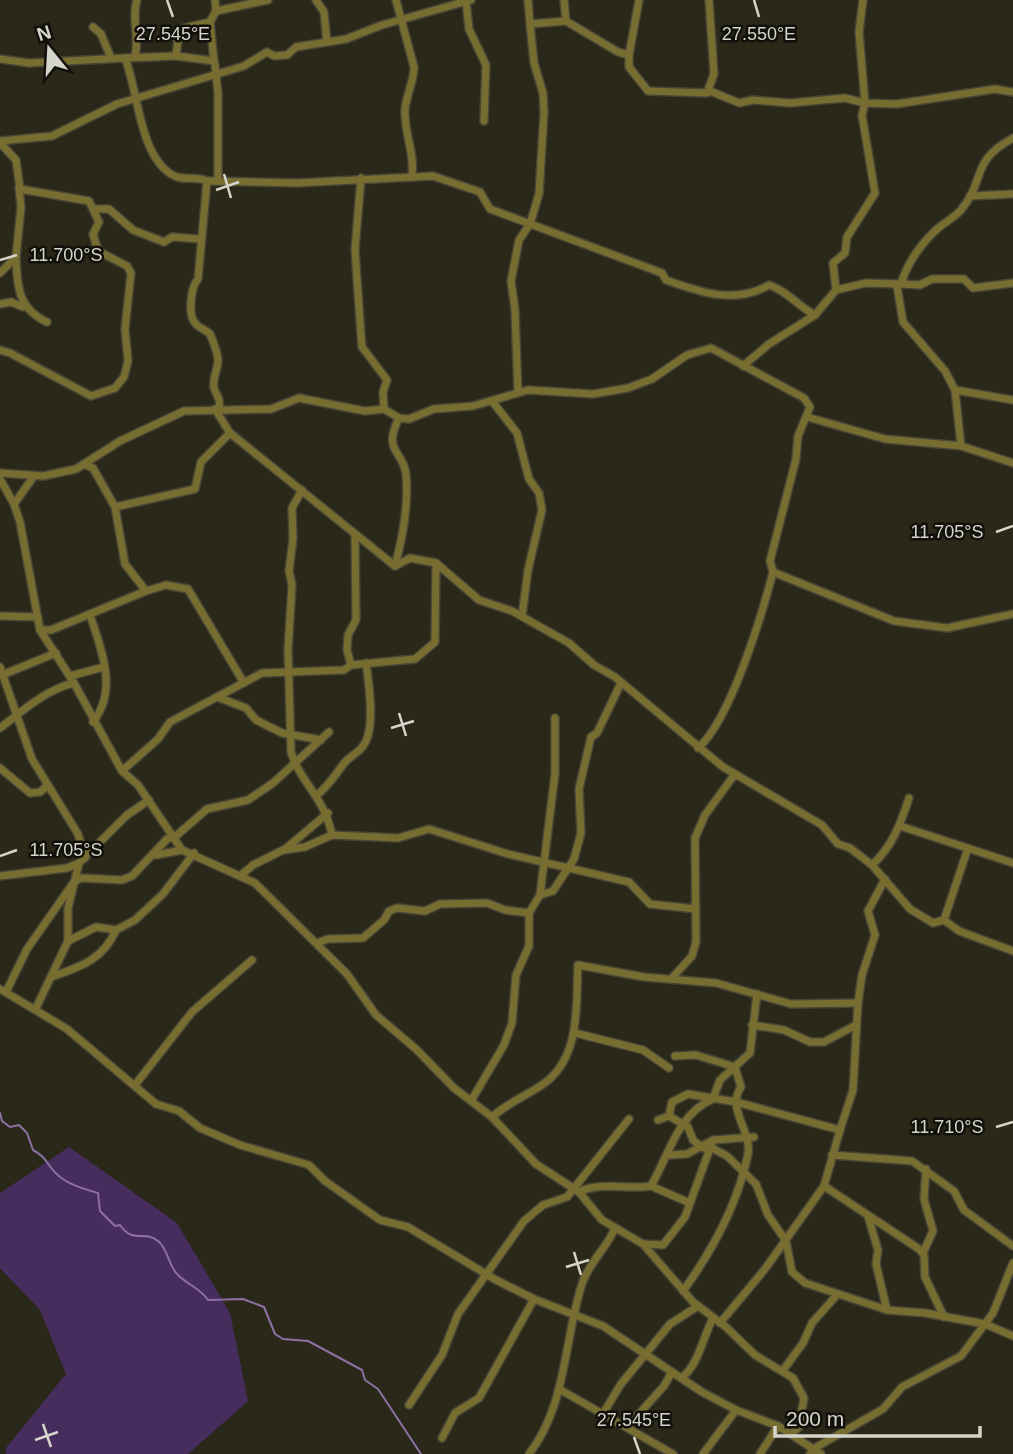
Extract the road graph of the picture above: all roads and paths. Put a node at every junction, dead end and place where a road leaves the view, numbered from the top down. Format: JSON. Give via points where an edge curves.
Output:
{"nodes":[{"id":1,"x":137,"y":0,"type":"edge"},
{"id":2,"x":215,"y":0,"type":"edge"},
{"id":3,"x":268,"y":0,"type":"edge"},
{"id":4,"x":316,"y":0,"type":"edge"},
{"id":5,"x":396,"y":0,"type":"edge"},
{"id":6,"x":528,"y":0,"type":"edge"},
{"id":7,"x":564,"y":0,"type":"edge"},
{"id":8,"x":639,"y":0,"type":"edge"},
{"id":9,"x":709,"y":0,"type":"edge"},
{"id":10,"x":863,"y":0,"type":"edge"},
{"id":11,"x":469,"y":1,"type":"edge"},
{"id":12,"x":216,"y":11,"type":"junction"},
{"id":13,"x":400,"y":20,"type":"junction"},
{"id":14,"x":566,"y":21,"type":"junction"},
{"id":15,"x":210,"y":22,"type":"junction"},
{"id":16,"x":530,"y":24,"type":"junction"},
{"id":17,"x":93,"y":27,"type":"dead end"},
{"id":18,"x":327,"y":42,"type":"junction"},
{"id":19,"x":629,"y":55,"type":"junction"},
{"id":20,"x":135,"y":56,"type":"junction"},
{"id":21,"x":176,"y":56,"type":"junction"},
{"id":22,"x":111,"y":58,"type":"junction"},
{"id":23,"x":125,"y":58,"type":"junction"},
{"id":24,"x":0,"y":59,"type":"edge"},
{"id":25,"x":214,"y":61,"type":"junction"},
{"id":26,"x":217,"y":74,"type":"junction"},
{"id":27,"x":710,"y":91,"type":"junction"},
{"id":28,"x":1013,"y":92,"type":"edge"},
{"id":29,"x":136,"y":99,"type":"junction"},
{"id":30,"x":865,"y":103,"type":"junction"},
{"id":31,"x":484,"y":121,"type":"dead end"},
{"id":32,"x":1013,"y":138,"type":"edge"},
{"id":33,"x":0,"y":142,"type":"edge"},
{"id":34,"x":412,"y":176,"type":"junction"},
{"id":35,"x":361,"y":178,"type":"junction"},
{"id":36,"x":207,"y":181,"type":"junction"},
{"id":37,"x":218,"y":181,"type":"junction"},
{"id":38,"x":19,"y":188,"type":"junction"},
{"id":39,"x":1013,"y":194,"type":"edge"},
{"id":40,"x":970,"y":196,"type":"junction"},
{"id":41,"x":94,"y":209,"type":"junction"},
{"id":42,"x":530,"y":224,"type":"junction"},
{"id":43,"x":200,"y":239,"type":"junction"},
{"id":44,"x":16,"y":257,"type":"junction"},
{"id":45,"x":0,"y":273,"type":"edge"},
{"id":46,"x":1013,"y":283,"type":"edge"},
{"id":47,"x":899,"y":285,"type":"junction"},
{"id":48,"x":836,"y":290,"type":"junction"},
{"id":49,"x":0,"y":304,"type":"edge"},
{"id":50,"x":24,"y":307,"type":"junction"},
{"id":51,"x":815,"y":315,"type":"junction"},
{"id":52,"x":47,"y":322,"type":"dead end"},
{"id":53,"x":0,"y":351,"type":"edge"},
{"id":54,"x":743,"y":366,"type":"junction"},
{"id":55,"x":955,"y":390,"type":"junction"},
{"id":56,"x":518,"y":392,"type":"junction"},
{"id":57,"x":1013,"y":400,"type":"edge"},
{"id":58,"x":492,"y":401,"type":"junction"},
{"id":59,"x":217,"y":409,"type":"junction"},
{"id":60,"x":384,"y":409,"type":"junction"},
{"id":61,"x":807,"y":417,"type":"junction"},
{"id":62,"x":399,"y":418,"type":"junction"},
{"id":63,"x":230,"y":433,"type":"junction"},
{"id":64,"x":961,"y":446,"type":"junction"},
{"id":65,"x":1013,"y":463,"type":"edge"},
{"id":66,"x":86,"y":465,"type":"junction"},
{"id":67,"x":0,"y":472,"type":"edge"},
{"id":68,"x":34,"y":476,"type":"junction"},
{"id":69,"x":0,"y":479,"type":"edge"},
{"id":70,"x":302,"y":490,"type":"junction"},
{"id":71,"x":14,"y":503,"type":"junction"},
{"id":72,"x":115,"y":507,"type":"junction"},
{"id":73,"x":355,"y":535,"type":"junction"},
{"id":74,"x":436,"y":564,"type":"junction"},
{"id":75,"x":395,"y":566,"type":"junction"},
{"id":76,"x":773,"y":572,"type":"junction"},
{"id":77,"x":146,"y":591,"type":"junction"},
{"id":78,"x":1013,"y":614,"type":"edge"},
{"id":79,"x":90,"y":615,"type":"junction"},
{"id":80,"x":0,"y":616,"type":"edge"},
{"id":81,"x":522,"y":616,"type":"junction"},
{"id":82,"x":38,"y":617,"type":"junction"},
{"id":83,"x":40,"y":630,"type":"junction"},
{"id":84,"x":55,"y":653,"type":"junction"},
{"id":85,"x":366,"y":663,"type":"junction"},
{"id":86,"x":351,"y":665,"type":"junction"},
{"id":87,"x":104,"y":667,"type":"junction"},
{"id":88,"x":1,"y":671,"type":"edge"},
{"id":89,"x":291,"y":671,"type":"junction"},
{"id":90,"x":72,"y":679,"type":"junction"},
{"id":91,"x":243,"y":683,"type":"junction"},
{"id":92,"x":621,"y":683,"type":"junction"},
{"id":93,"x":217,"y":698,"type":"junction"},
{"id":94,"x":18,"y":714,"type":"junction"},
{"id":95,"x":555,"y":718,"type":"dead end"},
{"id":96,"x":93,"y":722,"type":"junction"},
{"id":97,"x":0,"y":728,"type":"edge"},
{"id":98,"x":329,"y":732,"type":"dead end"},
{"id":99,"x":290,"y":735,"type":"junction"},
{"id":100,"x":321,"y":740,"type":"junction"},
{"id":101,"x":698,"y":748,"type":"junction"},
{"id":102,"x":295,"y":764,"type":"junction"},
{"id":103,"x":0,"y":768,"type":"edge"},
{"id":104,"x":122,"y":771,"type":"junction"},
{"id":105,"x":735,"y":774,"type":"junction"},
{"id":106,"x":47,"y":786,"type":"junction"},
{"id":107,"x":317,"y":795,"type":"junction"},
{"id":108,"x":909,"y":798,"type":"dead end"},
{"id":109,"x":149,"y":800,"type":"junction"},
{"id":110,"x":328,"y":813,"type":"junction"},
{"id":111,"x":900,"y":826,"type":"junction"},
{"id":112,"x":332,"y":835,"type":"junction"},
{"id":113,"x":176,"y":836,"type":"junction"},
{"id":114,"x":968,"y":848,"type":"junction"},
{"id":115,"x":182,"y":850,"type":"junction"},
{"id":116,"x":284,"y":850,"type":"junction"},
{"id":117,"x":194,"y":853,"type":"junction"},
{"id":118,"x":153,"y":856,"type":"junction"},
{"id":119,"x":82,"y":860,"type":"junction"},
{"id":120,"x":546,"y":862,"type":"junction"},
{"id":121,"x":1013,"y":863,"type":"edge"},
{"id":122,"x":872,"y":865,"type":"junction"},
{"id":123,"x":569,"y":866,"type":"junction"},
{"id":124,"x":0,"y":876,"type":"edge"},
{"id":125,"x":240,"y":876,"type":"junction"},
{"id":126,"x":885,"y":879,"type":"junction"},
{"id":127,"x":74,"y":883,"type":"junction"},
{"id":128,"x":540,"y":895,"type":"junction"},
{"id":129,"x":696,"y":909,"type":"junction"},
{"id":130,"x":529,"y":913,"type":"junction"},
{"id":131,"x":944,"y":920,"type":"junction"},
{"id":132,"x":116,"y":930,"type":"junction"},
{"id":133,"x":68,"y":941,"type":"junction"},
{"id":134,"x":317,"y":943,"type":"junction"},
{"id":135,"x":1013,"y":951,"type":"edge"},
{"id":136,"x":252,"y":960,"type":"dead end"},
{"id":137,"x":51,"y":978,"type":"junction"},
{"id":138,"x":671,"y":979,"type":"junction"},
{"id":139,"x":3,"y":991,"type":"edge"},
{"id":140,"x":757,"y":994,"type":"junction"},
{"id":141,"x":858,"y":1003,"type":"junction"},
{"id":142,"x":36,"y":1008,"type":"junction"},
{"id":143,"x":752,"y":1025,"type":"junction"},
{"id":144,"x":856,"y":1026,"type":"junction"},
{"id":145,"x":575,"y":1034,"type":"junction"},
{"id":146,"x":675,"y":1056,"type":"dead end"},
{"id":147,"x":735,"y":1066,"type":"junction"},
{"id":148,"x":669,"y":1068,"type":"dead end"},
{"id":149,"x":135,"y":1085,"type":"junction"},
{"id":150,"x":713,"y":1099,"type":"junction"},
{"id":151,"x":471,"y":1101,"type":"junction"},
{"id":152,"x":736,"y":1102,"type":"junction"},
{"id":153,"x":669,"y":1115,"type":"junction"},
{"id":154,"x":492,"y":1117,"type":"junction"},
{"id":155,"x":629,"y":1119,"type":"dead end"},
{"id":156,"x":657,"y":1120,"type":"dead end"},
{"id":157,"x":681,"y":1124,"type":"junction"},
{"id":158,"x":840,"y":1130,"type":"junction"},
{"id":159,"x":750,"y":1137,"type":"junction"},
{"id":160,"x":705,"y":1148,"type":"junction"},
{"id":161,"x":669,"y":1155,"type":"junction"},
{"id":162,"x":832,"y":1155,"type":"junction"},
{"id":163,"x":926,"y":1170,"type":"junction"},
{"id":164,"x":742,"y":1171,"type":"junction"},
{"id":165,"x":651,"y":1186,"type":"junction"},
{"id":166,"x":824,"y":1186,"type":"junction"},
{"id":167,"x":576,"y":1191,"type":"junction"},
{"id":168,"x":690,"y":1203,"type":"junction"},
{"id":169,"x":867,"y":1212,"type":"junction"},
{"id":170,"x":615,"y":1227,"type":"junction"},
{"id":171,"x":786,"y":1241,"type":"junction"},
{"id":172,"x":643,"y":1244,"type":"junction"},
{"id":173,"x":1013,"y":1246,"type":"edge"},
{"id":174,"x":922,"y":1253,"type":"junction"},
{"id":175,"x":1013,"y":1263,"type":"edge"},
{"id":176,"x":487,"y":1274,"type":"junction"},
{"id":177,"x":683,"y":1291,"type":"junction"},
{"id":178,"x":836,"y":1296,"type":"junction"},
{"id":179,"x":534,"y":1299,"type":"junction"},
{"id":180,"x":698,"y":1306,"type":"junction"},
{"id":181,"x":887,"y":1310,"type":"junction"},
{"id":182,"x":575,"y":1314,"type":"junction"},
{"id":183,"x":944,"y":1317,"type":"junction"},
{"id":184,"x":717,"y":1320,"type":"junction"},
{"id":185,"x":985,"y":1324,"type":"junction"},
{"id":186,"x":1013,"y":1336,"type":"edge"},
{"id":187,"x":646,"y":1353,"type":"junction"},
{"id":188,"x":783,"y":1369,"type":"junction"},
{"id":189,"x":672,"y":1372,"type":"junction"},
{"id":190,"x":681,"y":1378,"type":"junction"},
{"id":191,"x":559,"y":1389,"type":"junction"},
{"id":192,"x":409,"y":1405,"type":"dead end"},
{"id":193,"x":736,"y":1410,"type":"junction"},
{"id":194,"x":604,"y":1412,"type":"junction"},
{"id":195,"x":628,"y":1426,"type":"junction"},
{"id":196,"x":778,"y":1426,"type":"junction"},
{"id":197,"x":792,"y":1433,"type":"junction"},
{"id":198,"x":442,"y":1438,"type":"dead end"},
{"id":199,"x":812,"y":1451,"type":"edge"},
{"id":200,"x":529,"y":1454,"type":"edge"},
{"id":201,"x":673,"y":1454,"type":"edge"},
{"id":202,"x":703,"y":1454,"type":"edge"},
{"id":203,"x":760,"y":1454,"type":"edge"},
{"id":204,"x":821,"y":1454,"type":"edge"}],
"edges":[{"from":1,"to":20,"type":"street"},
{"from":2,"to":12,"type":"street"},
{"from":3,"to":12,"type":"street"},
{"from":4,"to":18,"type":"street","via":[[324,12]]},
{"from":5,"to":13,"type":"street"},
{"from":6,"to":16,"type":"street"},
{"from":7,"to":14,"type":"street"},
{"from":8,"to":19,"type":"street"},
{"from":9,"to":27,"type":"street","via":[[714,74]]},
{"from":10,"to":30,"type":"street","via":[[859,32]]},
{"from":11,"to":13,"type":"street"},
{"from":11,"to":31,"type":"street","via":[[469,29],[486,65]]},
{"from":12,"to":15,"type":"street"},
{"from":13,"to":18,"type":"street"},
{"from":13,"to":34,"type":"street","via":[[414,67],[405,110]]},
{"from":14,"to":16,"type":"street"},
{"from":14,"to":19,"type":"street"},
{"from":15,"to":21,"type":"street","via":[[179,33]]},
{"from":15,"to":25,"type":"street"},
{"from":16,"to":42,"type":"street","via":[[544,113],[539,194]]},
{"from":17,"to":22,"type":"street"},
{"from":18,"to":26,"type":"street","via":[[296,47],[281,57],[267,52],[244,66]]},
{"from":19,"to":27,"type":"street","via":[[629,67],[648,91]]},
{"from":20,"to":21,"type":"street"},
{"from":20,"to":23,"type":"street"},
{"from":21,"to":25,"type":"street"},
{"from":22,"to":23,"type":"street"},
{"from":22,"to":24,"type":"street","via":[[29,63]]},
{"from":23,"to":29,"type":"street"},
{"from":25,"to":26,"type":"street"},
{"from":26,"to":29,"type":"street"},
{"from":26,"to":37,"type":"street"},
{"from":27,"to":30,"type":"street","via":[[739,103],[845,99]]},
{"from":28,"to":30,"type":"street","via":[[995,89],[949,94],[920,103]]},
{"from":29,"to":33,"type":"street","via":[[52,136]]},
{"from":29,"to":36,"type":"street","via":[[140,124],[165,169],[178,178],[197,176]]},
{"from":30,"to":48,"type":"street","via":[[862,115],[876,193],[847,237],[845,253],[833,262]]},
{"from":32,"to":40,"type":"street","via":[[988,155]]},
{"from":33,"to":38,"type":"street","via":[[16,160]]},
{"from":34,"to":35,"type":"street"},
{"from":34,"to":42,"type":"street","via":[[433,176],[480,192],[490,209]]},
{"from":35,"to":37,"type":"street","via":[[298,183]]},
{"from":35,"to":60,"type":"street","via":[[355,250],[360,334],[362,347],[387,380]]},
{"from":36,"to":37,"type":"street"},
{"from":36,"to":43,"type":"street"},
{"from":38,"to":41,"type":"street","via":[[83,199]]},
{"from":38,"to":44,"type":"street"},
{"from":39,"to":40,"type":"street"},
{"from":40,"to":47,"type":"street","via":[[909,262]]},
{"from":41,"to":43,"type":"street","via":[[108,209],[133,230],[164,242],[172,237]]},
{"from":41,"to":53,"type":"street","via":[[99,222],[93,234],[98,251],[127,266],[131,273],[124,377],[115,388],[91,396]]},
{"from":42,"to":51,"type":"street","via":[[710,295],[754,294],[769,285],[788,292]]},
{"from":42,"to":56,"type":"street","via":[[519,240],[511,281]]},
{"from":43,"to":59,"type":"street","via":[[191,317],[210,334],[216,350]]},
{"from":44,"to":45,"type":"street"},
{"from":44,"to":50,"type":"street"},
{"from":46,"to":47,"type":"street","via":[[973,288],[964,279],[932,279],[920,285]]},
{"from":47,"to":48,"type":"street","via":[[866,284]]},
{"from":47,"to":55,"type":"street","via":[[903,322],[945,371]]},
{"from":48,"to":51,"type":"street"},
{"from":49,"to":50,"type":"street"},
{"from":50,"to":52,"type":"street"},
{"from":51,"to":54,"type":"street"},
{"from":54,"to":56,"type":"street","via":[[711,348],[687,355],[652,379],[628,388],[593,394]]},
{"from":54,"to":61,"type":"street","via":[[804,398],[810,407]]},
{"from":55,"to":57,"type":"street"},
{"from":55,"to":64,"type":"street"},
{"from":56,"to":58,"type":"street"},
{"from":58,"to":62,"type":"street"},
{"from":58,"to":81,"type":"street","via":[[517,433],[542,510]]},
{"from":59,"to":60,"type":"street","via":[[271,409],[299,398],[365,411]]},
{"from":59,"to":63,"type":"street"},
{"from":59,"to":66,"type":"street","via":[[173,415],[120,440]]},
{"from":60,"to":62,"type":"street"},
{"from":61,"to":64,"type":"street","via":[[885,439]]},
{"from":61,"to":76,"type":"street","via":[[798,436],[770,561]]},
{"from":62,"to":75,"type":"street","via":[[393,450],[405,470],[408,505]]},
{"from":63,"to":70,"type":"street"},
{"from":63,"to":72,"type":"street","via":[[201,462],[195,489]]},
{"from":64,"to":65,"type":"street"},
{"from":66,"to":68,"type":"street"},
{"from":66,"to":72,"type":"street","via":[[93,468]]},
{"from":67,"to":68,"type":"street"},
{"from":68,"to":71,"type":"street"},
{"from":69,"to":71,"type":"street"},
{"from":70,"to":73,"type":"street"},
{"from":70,"to":89,"type":"street","via":[[292,508]]},
{"from":71,"to":82,"type":"street"},
{"from":72,"to":77,"type":"street","via":[[125,564]]},
{"from":73,"to":75,"type":"street"},
{"from":73,"to":86,"type":"street","via":[[356,620],[347,650]]},
{"from":74,"to":75,"type":"street","via":[[410,558]]},
{"from":74,"to":81,"type":"street","via":[[479,600]]},
{"from":74,"to":85,"type":"street","via":[[435,642],[415,659]]},
{"from":76,"to":78,"type":"street","via":[[894,621],[947,628]]},
{"from":76,"to":101,"type":"street","via":[[719,723]]},
{"from":77,"to":79,"type":"street"},
{"from":77,"to":91,"type":"street","via":[[166,585],[188,589]]},
{"from":79,"to":83,"type":"street"},
{"from":79,"to":87,"type":"street"},
{"from":80,"to":82,"type":"street"},
{"from":81,"to":92,"type":"street","via":[[569,643]]},
{"from":82,"to":83,"type":"street"},
{"from":83,"to":84,"type":"street"},
{"from":84,"to":88,"type":"street"},
{"from":84,"to":90,"type":"street"},
{"from":85,"to":86,"type":"street"},
{"from":85,"to":107,"type":"street","via":[[370,696],[364,746]]},
{"from":86,"to":89,"type":"street","via":[[344,670]]},
{"from":87,"to":90,"type":"street"},
{"from":87,"to":96,"type":"street","via":[[109,685],[103,709]]},
{"from":88,"to":94,"type":"street"},
{"from":89,"to":91,"type":"street","via":[[262,673]]},
{"from":89,"to":99,"type":"street"},
{"from":90,"to":94,"type":"street"},
{"from":90,"to":96,"type":"street"},
{"from":91,"to":93,"type":"street"},
{"from":92,"to":101,"type":"street"},
{"from":92,"to":123,"type":"street","via":[[591,737],[584,760],[579,789],[582,833]]},
{"from":93,"to":99,"type":"street","via":[[246,708],[256,720]]},
{"from":93,"to":104,"type":"street","via":[[170,722]]},
{"from":94,"to":97,"type":"street"},
{"from":94,"to":106,"type":"street"},
{"from":95,"to":120,"type":"street","via":[[555,775]]},
{"from":96,"to":104,"type":"street"},
{"from":98,"to":100,"type":"street"},
{"from":99,"to":100,"type":"street"},
{"from":99,"to":102,"type":"street"},
{"from":100,"to":102,"type":"street"},
{"from":101,"to":105,"type":"street"},
{"from":102,"to":107,"type":"street"},
{"from":102,"to":113,"type":"street","via":[[248,800],[206,810]]},
{"from":103,"to":106,"type":"street","via":[[30,793]]},
{"from":104,"to":109,"type":"street"},
{"from":105,"to":122,"type":"street","via":[[822,825],[838,844]]},
{"from":105,"to":129,"type":"street","via":[[705,815],[695,838]]},
{"from":106,"to":119,"type":"street","via":[[79,834]]},
{"from":107,"to":110,"type":"street"},
{"from":108,"to":111,"type":"street"},
{"from":109,"to":113,"type":"street"},
{"from":109,"to":119,"type":"street","via":[[127,815]]},
{"from":110,"to":112,"type":"street"},
{"from":110,"to":116,"type":"street"},
{"from":111,"to":114,"type":"street"},
{"from":111,"to":122,"type":"street"},
{"from":112,"to":116,"type":"street","via":[[306,847]]},
{"from":112,"to":120,"type":"street","via":[[398,838],[429,829]]},
{"from":113,"to":115,"type":"street"},
{"from":113,"to":118,"type":"street","via":[[167,839]]},
{"from":114,"to":121,"type":"street"},
{"from":114,"to":131,"type":"street"},
{"from":115,"to":117,"type":"street"},
{"from":115,"to":118,"type":"street"},
{"from":116,"to":125,"type":"street"},
{"from":117,"to":125,"type":"street"},
{"from":117,"to":132,"type":"street","via":[[163,894],[135,920]]},
{"from":118,"to":127,"type":"street","via":[[122,880],[92,877]]},
{"from":119,"to":124,"type":"street","via":[[67,868]]},
{"from":119,"to":127,"type":"street"},
{"from":120,"to":123,"type":"street"},
{"from":120,"to":128,"type":"street"},
{"from":122,"to":126,"type":"street"},
{"from":123,"to":128,"type":"street","via":[[553,891]]},
{"from":123,"to":129,"type":"street","via":[[595,877],[629,882],[650,904]]},
{"from":125,"to":134,"type":"street","via":[[255,883]]},
{"from":126,"to":131,"type":"street","via":[[910,909],[933,923]]},
{"from":126,"to":141,"type":"street","via":[[868,911],[875,935]]},
{"from":127,"to":133,"type":"street"},
{"from":127,"to":139,"type":"street"},
{"from":128,"to":130,"type":"street"},
{"from":129,"to":138,"type":"street","via":[[692,956]]},
{"from":130,"to":134,"type":"street","via":[[487,903],[440,904],[425,911],[397,908],[363,938]]},
{"from":130,"to":151,"type":"street","via":[[529,946],[516,975],[512,1023]]},
{"from":131,"to":135,"type":"street","via":[[959,931]]},
{"from":132,"to":133,"type":"street","via":[[96,928]]},
{"from":132,"to":137,"type":"street","via":[[109,946],[88,965]]},
{"from":133,"to":137,"type":"street"},
{"from":134,"to":151,"type":"street","via":[[347,974],[376,1016]]},
{"from":136,"to":149,"type":"street","via":[[192,1012]]},
{"from":137,"to":142,"type":"street"},
{"from":138,"to":140,"type":"street","via":[[716,983]]},
{"from":138,"to":145,"type":"street","via":[[578,965]]},
{"from":139,"to":142,"type":"street"},
{"from":140,"to":141,"type":"street","via":[[791,1004]]},
{"from":140,"to":143,"type":"street"},
{"from":141,"to":144,"type":"street"},
{"from":142,"to":149,"type":"street"},
{"from":143,"to":144,"type":"street","via":[[784,1030],[810,1042],[824,1042]]},
{"from":143,"to":147,"type":"street","via":[[750,1053]]},
{"from":144,"to":158,"type":"street","via":[[853,1090]]},
{"from":145,"to":148,"type":"street","via":[[643,1050]]},
{"from":145,"to":154,"type":"street","via":[[547,1082],[509,1101]]},
{"from":146,"to":147,"type":"street","via":[[696,1055]]},
{"from":147,"to":150,"type":"street","via":[[720,1080]]},
{"from":147,"to":152,"type":"street","via":[[741,1087]]},
{"from":149,"to":176,"type":"street","via":[[156,1104],[179,1111],[200,1128],[309,1165],[380,1220],[408,1227]]},
{"from":150,"to":152,"type":"street"},
{"from":150,"to":153,"type":"street","via":[[688,1094],[672,1102]]},
{"from":150,"to":157,"type":"street","via":[[696,1105]]},
{"from":151,"to":154,"type":"street"},
{"from":152,"to":158,"type":"street"},
{"from":152,"to":159,"type":"street"},
{"from":153,"to":156,"type":"street"},
{"from":153,"to":157,"type":"street"},
{"from":154,"to":167,"type":"street","via":[[536,1164]]},
{"from":155,"to":167,"type":"street"},
{"from":157,"to":160,"type":"street"},
{"from":157,"to":161,"type":"street"},
{"from":158,"to":162,"type":"street"},
{"from":159,"to":160,"type":"street","via":[[713,1140]]},
{"from":159,"to":164,"type":"street"},
{"from":160,"to":161,"type":"street"},
{"from":160,"to":164,"type":"street","via":[[727,1156]]},
{"from":160,"to":168,"type":"street"},
{"from":161,"to":165,"type":"street"},
{"from":162,"to":163,"type":"street","via":[[881,1161],[894,1157]]},
{"from":162,"to":166,"type":"street"},
{"from":163,"to":173,"type":"street","via":[[954,1191],[964,1210]]},
{"from":163,"to":174,"type":"street","via":[[924,1199],[933,1231]]},
{"from":164,"to":171,"type":"street","via":[[756,1184],[768,1215]]},
{"from":164,"to":177,"type":"street","via":[[712,1248]]},
{"from":165,"to":167,"type":"street","via":[[603,1185]]},
{"from":165,"to":168,"type":"street"},
{"from":166,"to":169,"type":"street"},
{"from":166,"to":171,"type":"street"},
{"from":167,"to":170,"type":"street","via":[[588,1207]]},
{"from":167,"to":176,"type":"street","via":[[543,1205],[524,1221]]},
{"from":168,"to":172,"type":"street","via":[[670,1239],[663,1245]]},
{"from":169,"to":174,"type":"street"},
{"from":169,"to":181,"type":"street"},
{"from":170,"to":172,"type":"street"},
{"from":170,"to":182,"type":"street","via":[[588,1268]]},
{"from":171,"to":178,"type":"street","via":[[792,1272]]},
{"from":171,"to":184,"type":"street"},
{"from":172,"to":177,"type":"street"},
{"from":174,"to":183,"type":"street","via":[[925,1277]]},
{"from":175,"to":185,"type":"street"},
{"from":176,"to":179,"type":"street"},
{"from":176,"to":192,"type":"street","via":[[458,1314],[442,1355]]},
{"from":177,"to":180,"type":"street"},
{"from":178,"to":181,"type":"street"},
{"from":178,"to":188,"type":"street","via":[[812,1323]]},
{"from":179,"to":182,"type":"street"},
{"from":179,"to":198,"type":"street","via":[[479,1398],[455,1413]]},
{"from":180,"to":184,"type":"street"},
{"from":180,"to":187,"type":"street","via":[[677,1317]]},
{"from":181,"to":183,"type":"street"},
{"from":182,"to":187,"type":"street"},
{"from":182,"to":191,"type":"street"},
{"from":183,"to":185,"type":"street"},
{"from":184,"to":188,"type":"street","via":[[755,1355]]},
{"from":184,"to":190,"type":"street","via":[[702,1338],[695,1364]]},
{"from":185,"to":186,"type":"street"},
{"from":185,"to":199,"type":"street","via":[[955,1361],[902,1387],[883,1409]]},
{"from":187,"to":189,"type":"street"},
{"from":187,"to":194,"type":"street"},
{"from":188,"to":197,"type":"street","via":[[804,1398],[799,1427]]},
{"from":189,"to":190,"type":"street"},
{"from":189,"to":195,"type":"street"},
{"from":190,"to":193,"type":"street"},
{"from":191,"to":194,"type":"street"},
{"from":191,"to":200,"type":"street"},
{"from":193,"to":196,"type":"street"},
{"from":193,"to":202,"type":"street"},
{"from":194,"to":195,"type":"street"},
{"from":195,"to":201,"type":"street"},
{"from":196,"to":197,"type":"street"},
{"from":196,"to":203,"type":"street"},
{"from":197,"to":199,"type":"street"},
{"from":199,"to":204,"type":"street"}]}
